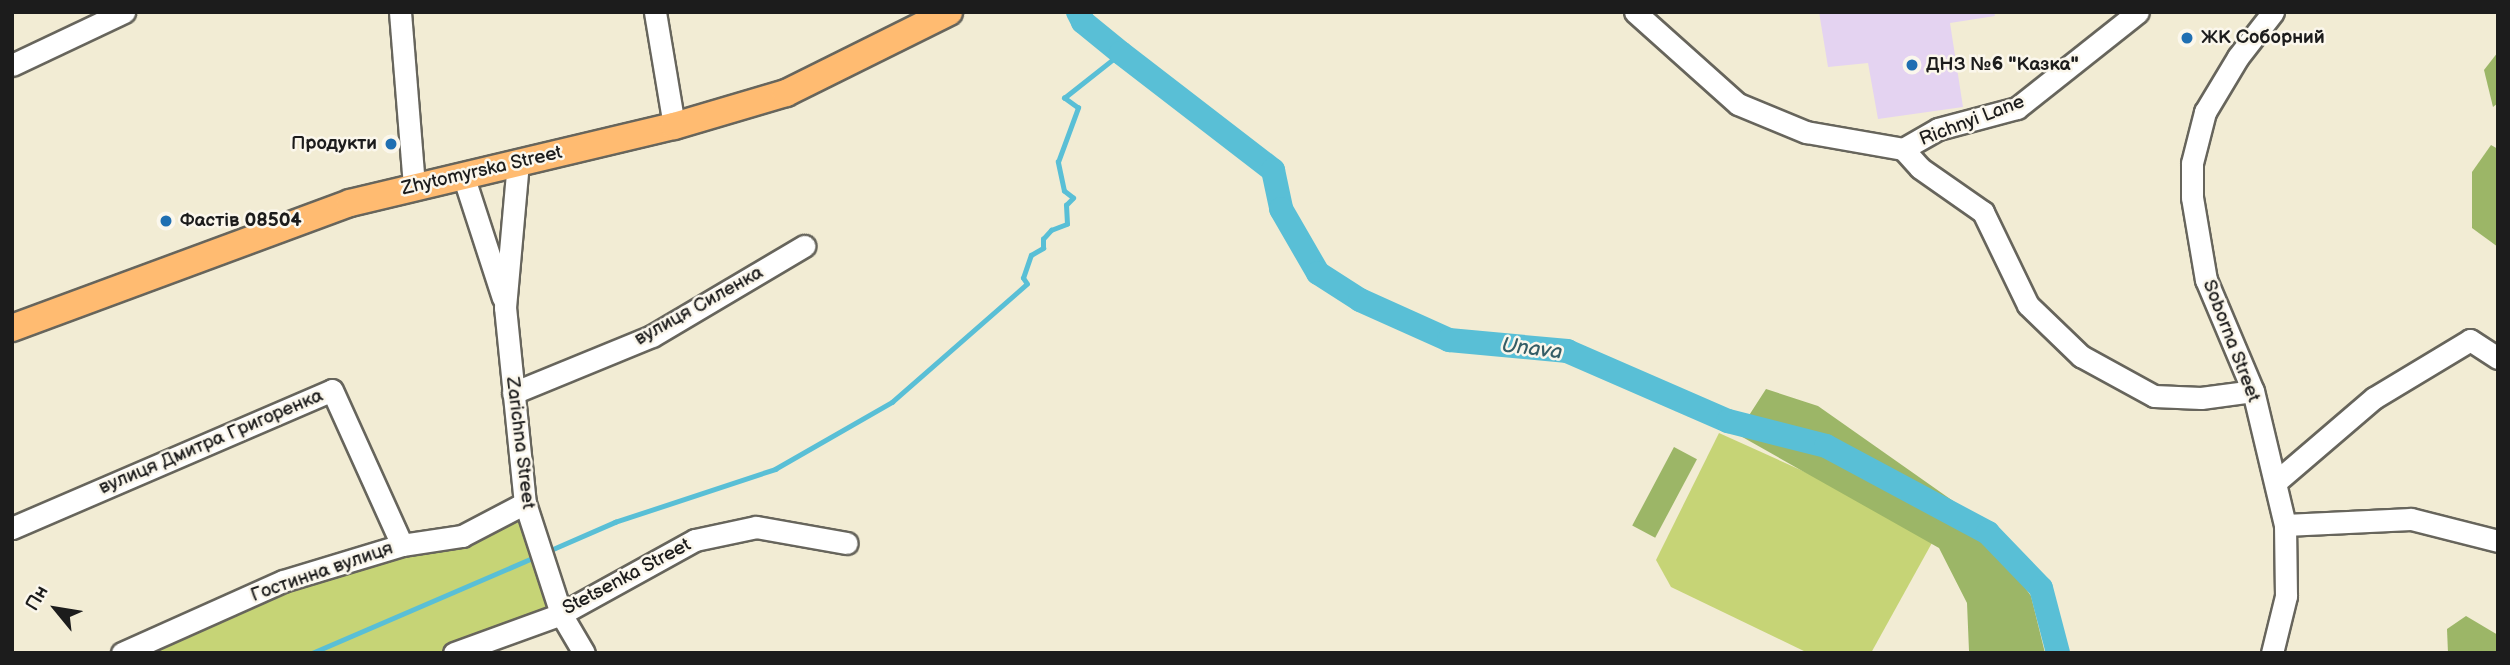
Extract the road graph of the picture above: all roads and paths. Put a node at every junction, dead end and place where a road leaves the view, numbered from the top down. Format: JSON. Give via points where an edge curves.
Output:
{"nodes":[{"id":1,"x":124,"y":12,"type":"edge"},
{"id":2,"x":400,"y":12,"type":"edge"},
{"id":3,"x":655,"y":12,"type":"edge"},
{"id":4,"x":949,"y":12,"type":"edge"},
{"id":5,"x":1635,"y":12,"type":"edge"},
{"id":6,"x":2138,"y":12,"type":"edge"},
{"id":7,"x":2273,"y":12,"type":"edge"},
{"id":8,"x":12,"y":65,"type":"edge"},
{"id":9,"x":674,"y":126,"type":"junction"},
{"id":10,"x":1903,"y":149,"type":"junction"},
{"id":11,"x":518,"y":162,"type":"junction"},
{"id":12,"x":463,"y":174,"type":"junction"},
{"id":13,"x":414,"y":187,"type":"junction"},
{"id":14,"x":804,"y":246,"type":"dead end"},
{"id":15,"x":505,"y":307,"type":"junction"},
{"id":16,"x":12,"y":328,"type":"edge"},
{"id":17,"x":2498,"y":358,"type":"edge"},
{"id":18,"x":2253,"y":391,"type":"junction"},
{"id":19,"x":513,"y":393,"type":"junction"},
{"id":20,"x":2277,"y":481,"type":"junction"},
{"id":21,"x":524,"y":503,"type":"junction"},
{"id":22,"x":2285,"y":525,"type":"junction"},
{"id":23,"x":12,"y":527,"type":"edge"},
{"id":24,"x":2498,"y":541,"type":"edge"},
{"id":25,"x":847,"y":543,"type":"dead end"},
{"id":26,"x":401,"y":545,"type":"junction"},
{"id":27,"x":561,"y":614,"type":"junction"},
{"id":28,"x":122,"y":653,"type":"edge"},
{"id":29,"x":454,"y":653,"type":"edge"},
{"id":30,"x":584,"y":653,"type":"edge"},
{"id":31,"x":2272,"y":653,"type":"edge"}],
"edges":[{"from":1,"to":8,"type":"street"},
{"from":2,"to":13,"type":"street"},
{"from":3,"to":9,"type":"street"},
{"from":4,"to":9,"type":"main road","name":"Zhytomyrska Street","via":[[786,93]]},
{"from":5,"to":10,"type":"street","via":[[1738,104],[1806,132]]},
{"from":6,"to":10,"type":"street","name":"Richnyi Lane","via":[[2017,108],[1938,130]]},
{"from":7,"to":18,"type":"street","name":"Soborna Street","via":[[2238,57],[2205,112],[2192,163],[2192,198],[2206,280]]},
{"from":9,"to":11,"type":"main road","name":"Zhytomyrska Street"},
{"from":10,"to":18,"type":"street","via":[[1920,168],[1983,212],[2028,305],[2081,356],[2154,396],[2201,398]]},
{"from":11,"to":12,"type":"main road","name":"Zhytomyrska Street"},
{"from":11,"to":15,"type":"street","name":"Zarichna Street"},
{"from":12,"to":13,"type":"main road","name":"Zhytomyrska Street"},
{"from":12,"to":15,"type":"street","name":"Zarichna Street"},
{"from":13,"to":16,"type":"main road","name":"Zhytomyrska Street","via":[[349,203]]},
{"from":14,"to":19,"type":"street","name":"вулиця Силенка","via":[[652,336]]},
{"from":15,"to":19,"type":"street","name":"Zarichna Street"},
{"from":17,"to":20,"type":"street","via":[[2470,340],[2374,398]]},
{"from":18,"to":20,"type":"street","name":"Soborna Street"},
{"from":19,"to":21,"type":"street","name":"Zarichna Street"},
{"from":20,"to":22,"type":"street","name":"Soborna Street"},
{"from":21,"to":26,"type":"street","name":"Гостинна вулиця","via":[[462,536]]},
{"from":21,"to":27,"type":"street","name":"Zarichna Street"},
{"from":22,"to":24,"type":"street","via":[[2411,519]]},
{"from":22,"to":31,"type":"street","name":"Soborna Street","via":[[2286,596]]},
{"from":23,"to":26,"type":"street","name":"вулиця Дмитра Григоренка","via":[[332,390]]},
{"from":25,"to":27,"type":"street","name":"Stetsenka Street","via":[[756,527],[695,540]]},
{"from":26,"to":28,"type":"street","name":"Гостинна вулиця","via":[[283,581]]},
{"from":27,"to":29,"type":"street","name":"Stetsenka Street"},
{"from":27,"to":30,"type":"street","name":"Zarichna Street"}]}
